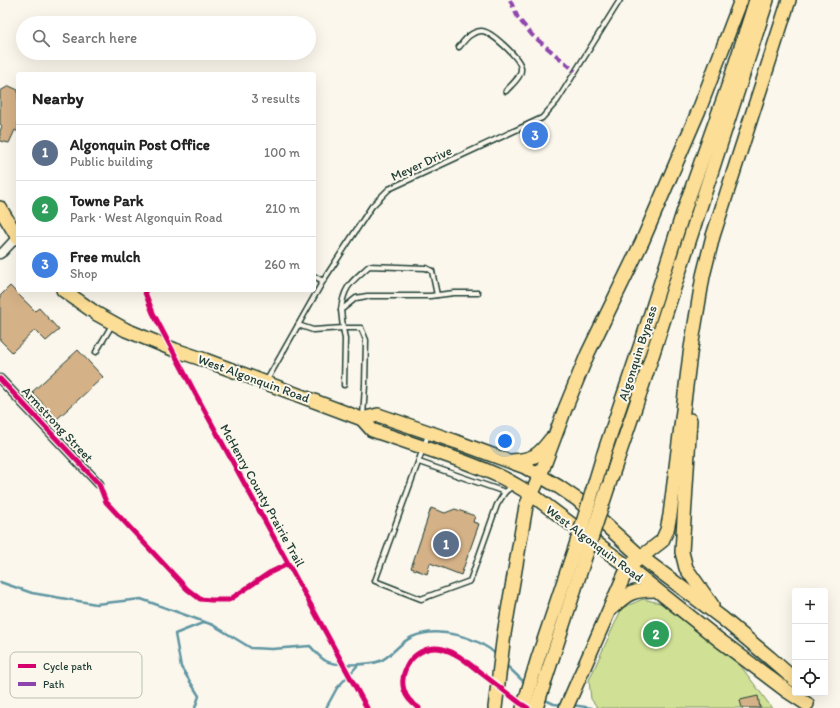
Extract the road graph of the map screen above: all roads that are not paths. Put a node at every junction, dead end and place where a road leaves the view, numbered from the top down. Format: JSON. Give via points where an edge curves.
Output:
{"nodes":[{"id":1,"x":620,"y":0,"type":"edge"},
{"id":2,"x":741,"y":0,"type":"edge"},
{"id":3,"x":756,"y":0,"type":"edge"},
{"id":4,"x":766,"y":0,"type":"edge"},
{"id":5,"x":789,"y":0,"type":"edge"},
{"id":6,"x":459,"y":47,"type":"dead end"},
{"id":7,"x":506,"y":91,"type":"dead end"},
{"id":8,"x":0,"y":208,"type":"edge"},
{"id":9,"x":16,"y":235,"type":"edge"},
{"id":10,"x":16,"y":238,"type":"edge"},
{"id":11,"x":0,"y":254,"type":"edge"},
{"id":12,"x":316,"y":277,"type":"edge"},
{"id":13,"x":323,"y":281,"type":"junction"},
{"id":14,"x":66,"y":292,"type":"edge"},
{"id":15,"x":478,"y":293,"type":"dead end"},
{"id":16,"x":437,"y":295,"type":"junction"},
{"id":17,"x":341,"y":310,"type":"junction"},
{"id":18,"x":113,"y":323,"type":"junction"},
{"id":19,"x":298,"y":325,"type":"junction"},
{"id":20,"x":696,"y":325,"type":"junction"},
{"id":21,"x":343,"y":328,"type":"junction"},
{"id":22,"x":96,"y":352,"type":"dead end"},
{"id":23,"x":0,"y":379,"type":"edge"},
{"id":24,"x":266,"y":382,"type":"junction"},
{"id":25,"x":344,"y":385,"type":"dead end"},
{"id":26,"x":362,"y":419,"type":"junction"},
{"id":27,"x":559,"y":427,"type":"junction"},
{"id":28,"x":429,"y":432,"type":"junction"},
{"id":29,"x":424,"y":448,"type":"junction"},
{"id":30,"x":509,"y":461,"type":"junction"},
{"id":31,"x":419,"y":462,"type":"junction"},
{"id":32,"x":540,"y":476,"type":"junction"},
{"id":33,"x":99,"y":484,"type":"dead end"},
{"id":34,"x":510,"y":489,"type":"junction"},
{"id":35,"x":531,"y":494,"type":"junction"},
{"id":36,"x":583,"y":542,"type":"junction"},
{"id":37,"x":642,"y":557,"type":"junction"},
{"id":38,"x":628,"y":567,"type":"junction"},
{"id":39,"x":656,"y":590,"type":"junction"},
{"id":40,"x":609,"y":610,"type":"junction"},
{"id":41,"x":722,"y":618,"type":"junction"},
{"id":42,"x":792,"y":677,"type":"edge"},
{"id":43,"x":806,"y":702,"type":"edge"},
{"id":44,"x":495,"y":708,"type":"edge"},
{"id":45,"x":523,"y":708,"type":"edge"},
{"id":46,"x":536,"y":708,"type":"edge"},
{"id":47,"x":566,"y":708,"type":"edge"}],
"edges":[{"from":1,"to":13,"type":"lane","name":"Meyer Drive","via":[[557,101],[542,118],[389,189],[372,206]]},
{"from":2,"to":27,"type":"main road","via":[[699,110],[642,242],[588,353]]},
{"from":3,"to":36,"type":"main road","name":"Algonquin Bypass","bridge":true,"via":[[603,456]]},
{"from":4,"to":36,"type":"main road","name":"Algonquin Bypass","bridge":true,"via":[[642,387],[616,464]]},
{"from":5,"to":20,"type":"main road","via":[[713,236],[703,276]]},
{"from":6,"to":7,"type":"lane","via":[[468,36],[483,31],[512,54],[521,68]]},
{"from":8,"to":9,"type":"main road"},
{"from":10,"to":11,"type":"street"},
{"from":12,"to":13,"type":"lane"},
{"from":13,"to":19,"type":"lane","name":"Meyer Drive"},
{"from":14,"to":18,"type":"main road","name":"West Algonquin Road"},
{"from":15,"to":16,"type":"lane"},
{"from":16,"to":17,"type":"lane","via":[[367,296],[356,298]]},
{"from":16,"to":17,"type":"lane","via":[[432,271],[426,268],[369,266],[346,288]]},
{"from":17,"to":21,"type":"lane"},
{"from":18,"to":22,"type":"lane"},
{"from":18,"to":24,"type":"main road","name":"West Algonquin Road","via":[[175,350]]},
{"from":19,"to":21,"type":"lane","via":[[313,330]]},
{"from":19,"to":24,"type":"lane","name":"Meyer Drive"},
{"from":20,"to":37,"type":"main road","via":[[667,530],[662,541]]},
{"from":20,"to":41,"type":"main road","via":[[682,552],[686,568]]},
{"from":21,"to":25,"type":"lane"},
{"from":21,"to":26,"type":"lane","via":[[361,328],[366,340]]},
{"from":23,"to":33,"type":"street","name":"Armstrong Street"},
{"from":24,"to":26,"type":"main road","name":"West Algonquin Road"},
{"from":26,"to":28,"type":"main road","name":"West Algonquin Road","via":[[378,415]]},
{"from":26,"to":29,"type":"main road","name":"West Algonquin Road","via":[[372,430]]},
{"from":27,"to":30,"type":"main road","via":[[544,448],[532,458]]},
{"from":27,"to":32,"type":"main road"},
{"from":28,"to":29,"type":"lane"},
{"from":28,"to":30,"type":"main road","name":"West Algonquin Road"},
{"from":29,"to":31,"type":"lane"},
{"from":29,"to":34,"type":"main road","name":"West Algonquin Road","via":[[499,476]]},
{"from":30,"to":32,"type":"main road","name":"West Algonquin Road"},
{"from":31,"to":34,"type":"lane"},
{"from":31,"to":34,"type":"lane","via":[[376,581],[421,599],[470,581],[497,505]]},
{"from":32,"to":35,"type":"main road"},
{"from":32,"to":37,"type":"main road","name":"West Algonquin Road","via":[[578,500]]},
{"from":34,"to":35,"type":"main road","name":"West Algonquin Road"},
{"from":35,"to":38,"type":"main road","name":"West Algonquin Road"},
{"from":35,"to":44,"type":"main road","via":[[526,506],[504,634]]},
{"from":36,"to":45,"type":"main road","name":"Algonquin Bypass","via":[[538,658]]},
{"from":36,"to":46,"type":"main road","name":"Algonquin Bypass","via":[[551,663]]},
{"from":37,"to":38,"type":"main road"},
{"from":37,"to":41,"type":"main road","name":"West Algonquin Road"},
{"from":38,"to":39,"type":"main road","name":"West Algonquin Road"},
{"from":38,"to":40,"type":"main road"},
{"from":39,"to":40,"type":"main road","via":[[623,596]]},
{"from":39,"to":43,"type":"main road","name":"West Algonquin Road","via":[[787,691]]},
{"from":40,"to":47,"type":"main road"},
{"from":41,"to":42,"type":"main road","name":"West Algonquin Road"}]}
